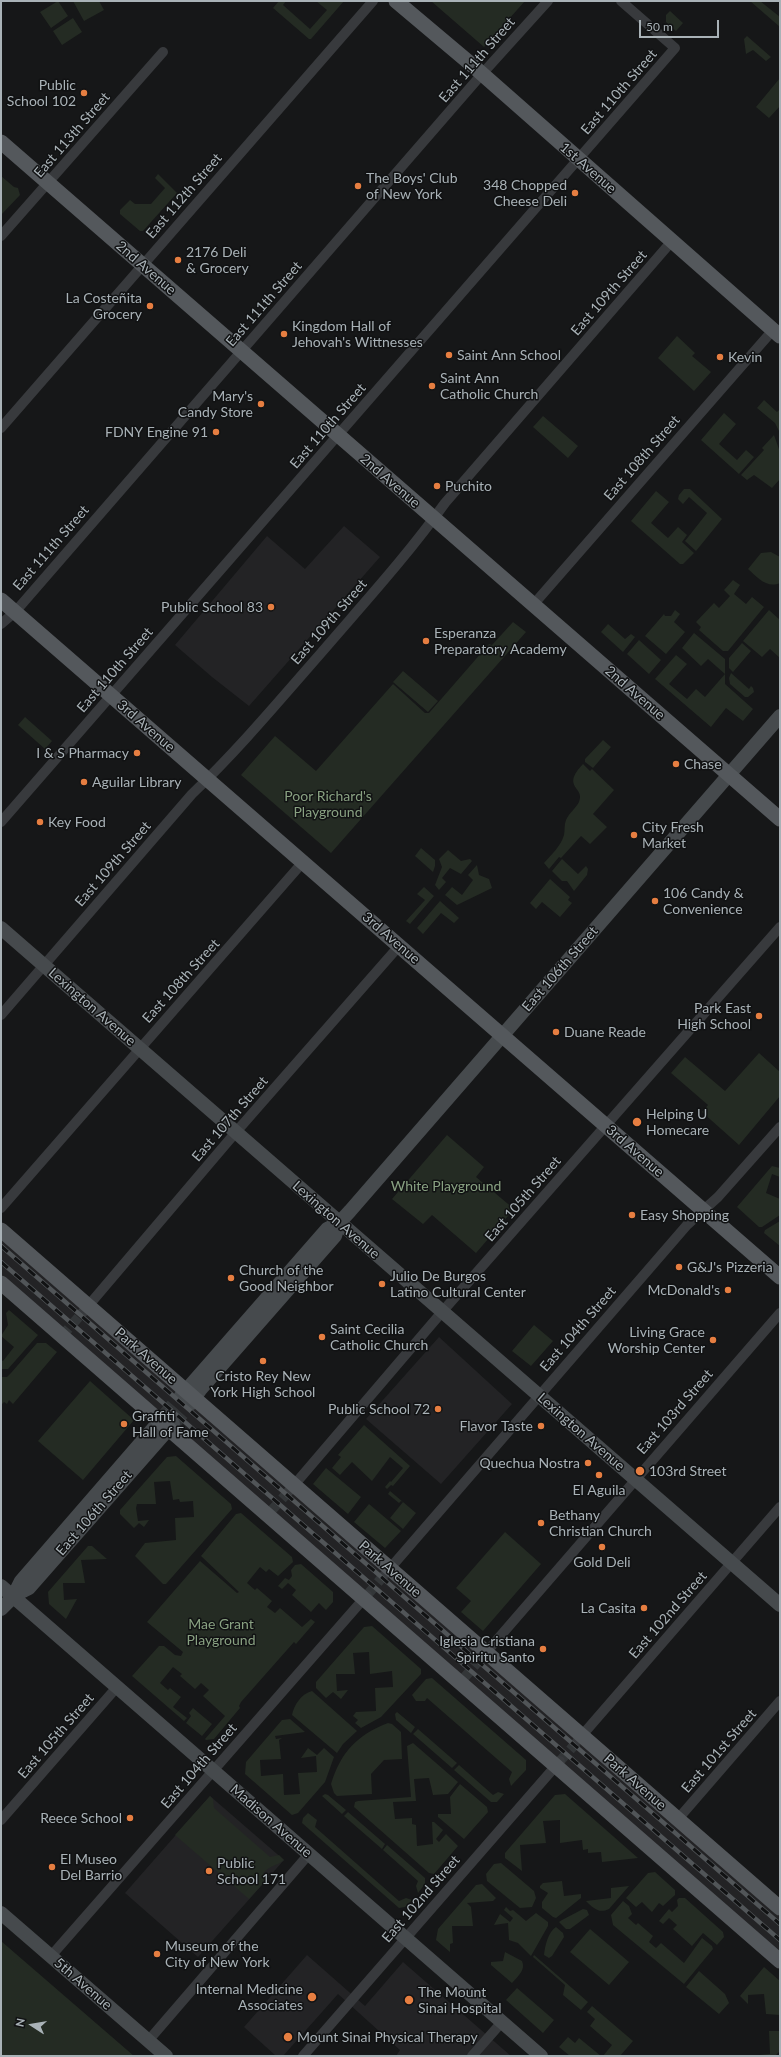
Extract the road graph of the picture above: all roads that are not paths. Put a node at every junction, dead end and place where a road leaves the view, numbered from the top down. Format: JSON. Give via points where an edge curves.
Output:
{"nodes":[{"id":1,"x":373,"y":1,"type":"edge"},
{"id":2,"x":396,"y":1,"type":"edge"},
{"id":3,"x":548,"y":1,"type":"edge"},
{"id":4,"x":621,"y":1,"type":"edge"},
{"id":5,"x":163,"y":52,"type":"dead end"},
{"id":6,"x":482,"y":74,"type":"junction"},
{"id":7,"x":1,"y":142,"type":"edge"},
{"id":8,"x":578,"y":160,"type":"junction"},
{"id":9,"x":49,"y":184,"type":"junction"},
{"id":10,"x":1,"y":236,"type":"edge"},
{"id":11,"x":672,"y":241,"type":"junction"},
{"id":12,"x":142,"y":265,"type":"junction"},
{"id":13,"x":776,"y":333,"type":"edge"},
{"id":14,"x":241,"y":351,"type":"junction"},
{"id":15,"x":1,"y":428,"type":"edge"},
{"id":16,"x":338,"y":436,"type":"junction"},
{"id":17,"x":434,"y":519,"type":"junction"},
{"id":18,"x":1,"y":600,"type":"edge"},
{"id":19,"x":533,"y":605,"type":"junction"},
{"id":20,"x":15,"y":612,"type":"junction"},
{"id":21,"x":1,"y":624,"type":"edge"},
{"id":22,"x":111,"y":696,"type":"junction"},
{"id":23,"x":780,"y":716,"type":"edge"},
{"id":24,"x":729,"y":775,"type":"junction"},
{"id":25,"x":207,"y":779,"type":"junction"},
{"id":26,"x":780,"y":819,"type":"edge"},
{"id":27,"x":1,"y":822,"type":"edge"},
{"id":28,"x":303,"y":862,"type":"junction"},
{"id":29,"x":780,"y":927,"type":"edge"},
{"id":30,"x":1,"y":928,"type":"edge"},
{"id":31,"x":399,"y":946,"type":"junction"},
{"id":32,"x":44,"y":965,"type":"junction"},
{"id":33,"x":1,"y":1015,"type":"edge"},
{"id":34,"x":502,"y":1036,"type":"junction"},
{"id":35,"x":139,"y":1048,"type":"junction"},
{"id":36,"x":606,"y":1126,"type":"junction"},
{"id":37,"x":780,"y":1127,"type":"edge"},
{"id":38,"x":236,"y":1132,"type":"junction"},
{"id":39,"x":1,"y":1208,"type":"edge"},
{"id":40,"x":704,"y":1211,"type":"junction"},
{"id":41,"x":340,"y":1223,"type":"junction"},
{"id":42,"x":1,"y":1230,"type":"edge"},
{"id":43,"x":780,"y":1277,"type":"edge"},
{"id":44,"x":1,"y":1283,"type":"edge"},
{"id":45,"x":86,"y":1309,"type":"junction"},
{"id":46,"x":442,"y":1312,"type":"junction"},
{"id":47,"x":780,"y":1313,"type":"edge"},
{"id":48,"x":539,"y":1396,"type":"junction"},
{"id":49,"x":188,"y":1397,"type":"junction"},
{"id":50,"x":166,"y":1423,"type":"junction"},
{"id":51,"x":635,"y":1479,"type":"junction"},
{"id":52,"x":291,"y":1488,"type":"junction"},
{"id":53,"x":780,"y":1507,"type":"edge"},
{"id":54,"x":731,"y":1563,"type":"junction"},
{"id":55,"x":387,"y":1571,"type":"junction"},
{"id":56,"x":1,"y":1586,"type":"edge"},
{"id":57,"x":13,"y":1597,"type":"junction"},
{"id":58,"x":366,"y":1597,"type":"junction"},
{"id":59,"x":780,"y":1605,"type":"edge"},
{"id":60,"x":1,"y":1609,"type":"edge"},
{"id":61,"x":484,"y":1655,"type":"junction"},
{"id":62,"x":117,"y":1687,"type":"junction"},
{"id":63,"x":780,"y":1702,"type":"edge"},
{"id":64,"x":580,"y":1738,"type":"junction"},
{"id":65,"x":558,"y":1764,"type":"junction"},
{"id":66,"x":213,"y":1772,"type":"junction"},
{"id":67,"x":678,"y":1819,"type":"junction"},
{"id":68,"x":1,"y":1820,"type":"edge"},
{"id":69,"x":309,"y":1854,"type":"junction"},
{"id":70,"x":778,"y":1902,"type":"edge"},
{"id":71,"x":1,"y":1913,"type":"edge"},
{"id":72,"x":405,"y":1938,"type":"junction"},
{"id":73,"x":51,"y":1956,"type":"junction"},
{"id":74,"x":780,"y":1961,"type":"edge"},
{"id":75,"x":502,"y":2022,"type":"junction"},
{"id":76,"x":148,"y":2041,"type":"junction"},
{"id":77,"x":166,"y":2056,"type":"edge"},
{"id":78,"x":303,"y":2056,"type":"edge"},
{"id":79,"x":472,"y":2056,"type":"edge"},
{"id":80,"x":541,"y":2056,"type":"edge"}],
"edges":[{"from":1,"to":12,"type":"street","name":"East 112th Street"},
{"from":2,"to":6,"type":"main road","name":"1st Avenue"},
{"from":3,"to":6,"type":"street","name":"East 111th Street"},
{"from":4,"to":8,"type":"street","name":"East 110th Street","via":[[675,48]]},
{"from":5,"to":9,"type":"street","name":"East 113th Street"},
{"from":6,"to":8,"type":"main road","name":"1st Avenue"},
{"from":6,"to":14,"type":"street","name":"East 111th Street"},
{"from":7,"to":9,"type":"main road","name":"2nd Avenue"},
{"from":8,"to":11,"type":"main road","name":"1st Avenue"},
{"from":8,"to":16,"type":"street","name":"East 110th Street"},
{"from":9,"to":10,"type":"street","name":"East 113th Street"},
{"from":9,"to":12,"type":"main road","name":"2nd Avenue"},
{"from":11,"to":13,"type":"main road","name":"1st Avenue"},
{"from":11,"to":17,"type":"street","name":"East 109th Street","via":[[445,503]]},
{"from":12,"to":14,"type":"main road","name":"2nd Avenue"},
{"from":12,"to":15,"type":"street","name":"East 112th Street"},
{"from":13,"to":19,"type":"street","name":"East 108th Street"},
{"from":14,"to":16,"type":"main road","name":"2nd Avenue"},
{"from":14,"to":20,"type":"street","name":"East 111th Street"},
{"from":16,"to":17,"type":"main road","name":"2nd Avenue"},
{"from":16,"to":22,"type":"street","name":"East 110th Street"},
{"from":17,"to":19,"type":"main road","name":"2nd Avenue"},
{"from":17,"to":25,"type":"street","name":"East 109th Street","via":[[290,688]]},
{"from":18,"to":20,"type":"main road","name":"3rd Avenue"},
{"from":19,"to":24,"type":"main road","name":"2nd Avenue"},
{"from":20,"to":21,"type":"street","name":"East 111th Street"},
{"from":20,"to":22,"type":"main road","name":"3rd Avenue"},
{"from":22,"to":25,"type":"main road","name":"3rd Avenue"},
{"from":22,"to":27,"type":"street","name":"East 110th Street"},
{"from":23,"to":24,"type":"main road","name":"East 106th Street"},
{"from":24,"to":26,"type":"main road","name":"2nd Avenue"},
{"from":24,"to":34,"type":"main road","name":"East 106th Street"},
{"from":25,"to":28,"type":"main road","name":"3rd Avenue"},
{"from":25,"to":32,"type":"street","name":"East 109th Street"},
{"from":28,"to":31,"type":"main road","name":"3rd Avenue"},
{"from":28,"to":35,"type":"street","name":"East 108th Street"},
{"from":29,"to":36,"type":"street","name":"East 105th Street"},
{"from":30,"to":32,"type":"main road","name":"Lexington Avenue"},
{"from":31,"to":34,"type":"main road","name":"3rd Avenue"},
{"from":31,"to":38,"type":"street","name":"East 107th Street"},
{"from":32,"to":33,"type":"street","name":"East 109th Street"},
{"from":32,"to":35,"type":"main road","name":"Lexington Avenue"},
{"from":34,"to":36,"type":"main road","name":"3rd Avenue"},
{"from":34,"to":41,"type":"main road","name":"East 106th Street"},
{"from":35,"to":38,"type":"main road","name":"Lexington Avenue"},
{"from":35,"to":39,"type":"street","name":"East 108th Street"},
{"from":36,"to":40,"type":"main road","name":"3rd Avenue"},
{"from":36,"to":46,"type":"street","name":"East 105th Street"},
{"from":37,"to":40,"type":"street","name":"East 104th Street"},
{"from":38,"to":41,"type":"main road","name":"Lexington Avenue"},
{"from":38,"to":45,"type":"street","name":"East 107th Street"},
{"from":40,"to":43,"type":"main road","name":"3rd Avenue"},
{"from":40,"to":48,"type":"street","name":"East 104th Street","via":[[687,1225]]},
{"from":41,"to":46,"type":"main road","name":"Lexington Avenue"},
{"from":41,"to":49,"type":"main road","name":"East 106th Street","via":[[335,1236]]},
{"from":42,"to":45,"type":"main road","name":"Park Avenue"},
{"from":44,"to":50,"type":"main road"},
{"from":45,"to":49,"type":"main road","name":"Park Avenue"},
{"from":46,"to":48,"type":"main road","name":"Lexington Avenue"},
{"from":46,"to":52,"type":"street","name":"East 105th Street"},
{"from":47,"to":51,"type":"street","name":"East 103rd Street"},
{"from":48,"to":51,"type":"main road","name":"Lexington Avenue"},
{"from":48,"to":55,"type":"street","name":"East 104th Street"},
{"from":49,"to":52,"type":"main road","name":"Park Avenue"},
{"from":50,"to":57,"type":"main road","name":"East 106th Street","via":[[21,1582]]},
{"from":50,"to":58,"type":"main road"},
{"from":51,"to":54,"type":"main road","name":"Lexington Avenue"},
{"from":51,"to":61,"type":"street","name":"East 103rd Street"},
{"from":52,"to":55,"type":"main road","name":"Park Avenue"},
{"from":53,"to":54,"type":"street","name":"East 102nd Street"},
{"from":54,"to":59,"type":"main road","name":"Lexington Avenue"},
{"from":54,"to":64,"type":"street","name":"East 102nd Street"},
{"from":55,"to":61,"type":"main road","name":"Park Avenue"},
{"from":56,"to":57,"type":"main road","name":"Madison Avenue"},
{"from":57,"to":60,"type":"main road","name":"East 106th Street"},
{"from":57,"to":62,"type":"main road","name":"Madison Avenue"},
{"from":58,"to":65,"type":"main road"},
{"from":58,"to":66,"type":"street","name":"East 104th Street"},
{"from":61,"to":64,"type":"main road","name":"Park Avenue"},
{"from":62,"to":66,"type":"main road","name":"Madison Avenue"},
{"from":62,"to":68,"type":"street","name":"East 105th Street"},
{"from":63,"to":67,"type":"street","name":"East 101st Street"},
{"from":64,"to":67,"type":"main road","name":"Park Avenue"},
{"from":65,"to":72,"type":"street","name":"East 102nd Street"},
{"from":65,"to":74,"type":"main road"},
{"from":66,"to":69,"type":"main road","name":"Madison Avenue"},
{"from":66,"to":73,"type":"street","name":"East 104th Street"},
{"from":67,"to":70,"type":"main road","name":"Park Avenue"},
{"from":69,"to":72,"type":"main road","name":"Madison Avenue"},
{"from":69,"to":76,"type":"street"},
{"from":71,"to":73,"type":"main road","name":"5th Avenue"},
{"from":72,"to":75,"type":"main road","name":"Madison Avenue"},
{"from":72,"to":78,"type":"street","name":"East 102nd Street"},
{"from":73,"to":76,"type":"main road","name":"5th Avenue"},
{"from":75,"to":79,"type":"street"},
{"from":75,"to":80,"type":"main road","name":"Madison Avenue"},
{"from":76,"to":77,"type":"main road","name":"5th Avenue"}]}
